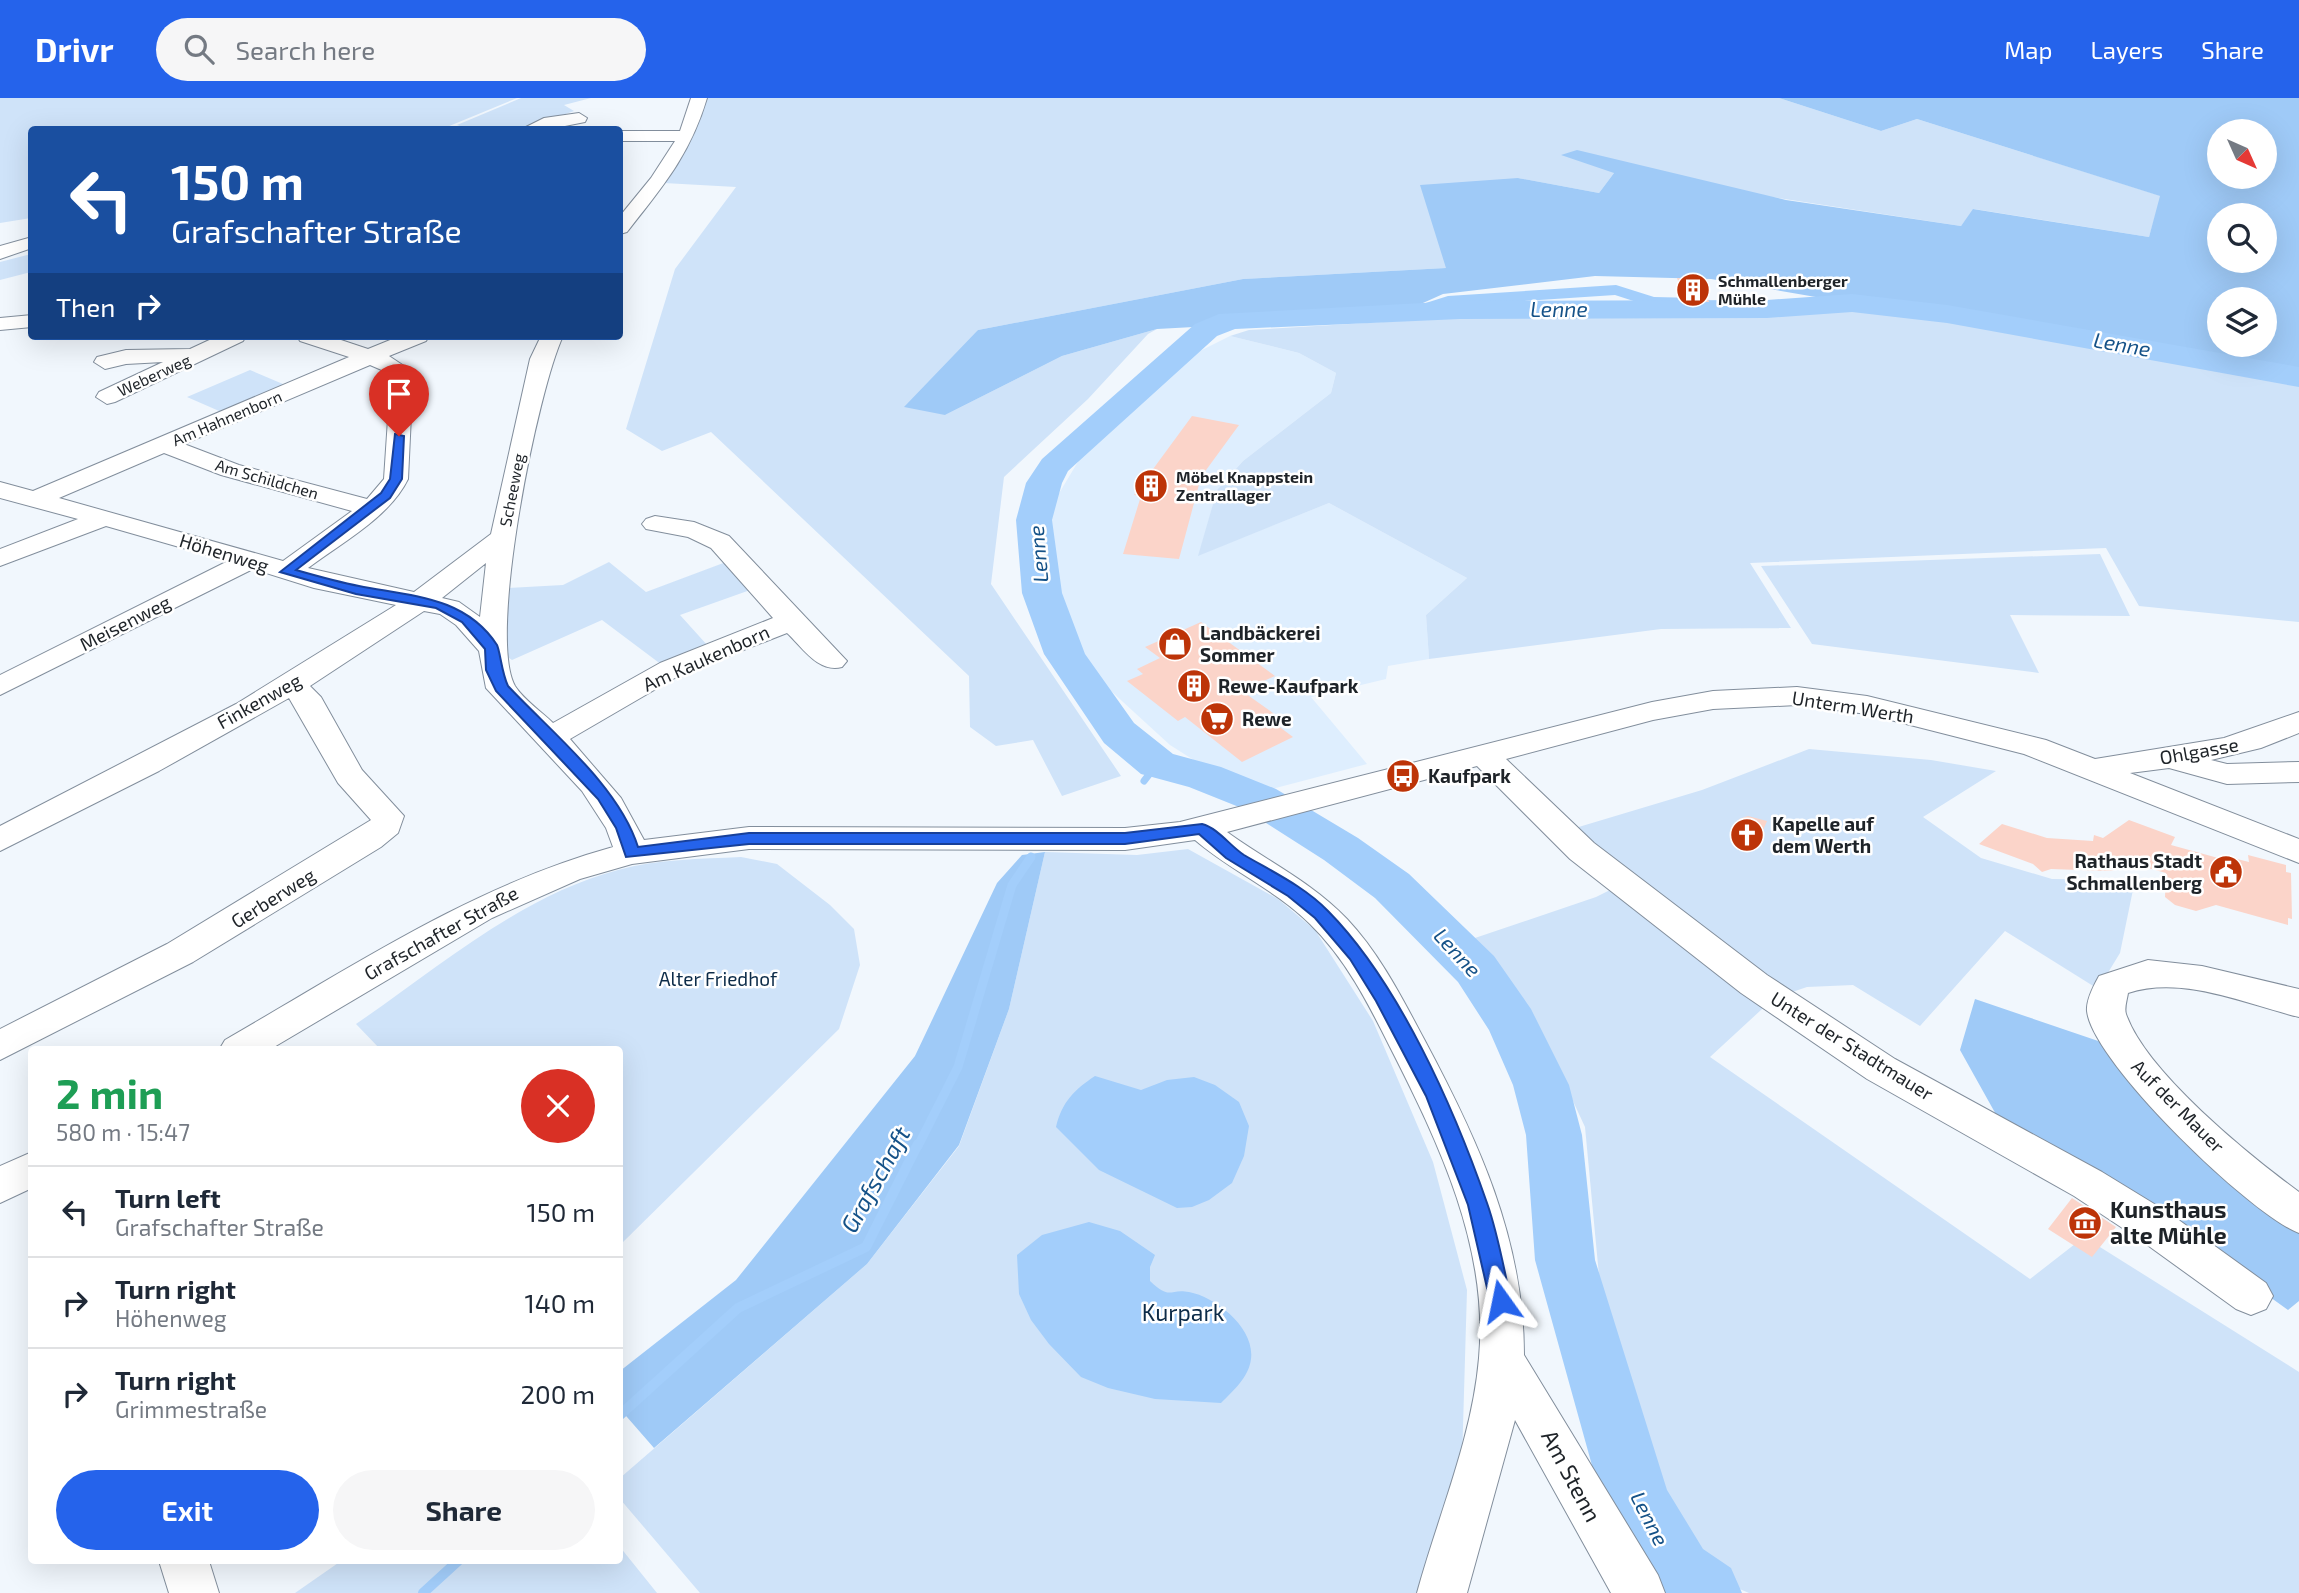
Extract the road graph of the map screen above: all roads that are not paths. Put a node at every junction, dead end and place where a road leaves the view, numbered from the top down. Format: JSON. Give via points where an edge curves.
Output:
{"nodes":[{"id":1,"x":699,"y":98,"type":"edge"},
{"id":2,"x":581,"y":112,"type":"edge"},
{"id":3,"x":539,"y":126,"type":"edge"},
{"id":4,"x":623,"y":135,"type":"edge"},
{"id":5,"x":687,"y":136,"type":"junction"},
{"id":6,"x":623,"y":225,"type":"edge"},
{"id":7,"x":28,"y":243,"type":"edge"},
{"id":8,"x":0,"y":253,"type":"edge"},
{"id":9,"x":28,"y":321,"type":"edge"},
{"id":10,"x":0,"y":324,"type":"edge"},
{"id":11,"x":227,"y":340,"type":"edge"},
{"id":12,"x":319,"y":340,"type":"edge"},
{"id":13,"x":409,"y":340,"type":"edge"},
{"id":14,"x":550,"y":340,"type":"edge"},
{"id":15,"x":200,"y":353,"type":"junction"},
{"id":16,"x":368,"y":358,"type":"junction"},
{"id":17,"x":105,"y":362,"type":"dead end"},
{"id":18,"x":107,"y":397,"type":"dead end"},
{"id":19,"x":164,"y":445,"type":"junction"},
{"id":20,"x":0,"y":490,"type":"edge"},
{"id":21,"x":36,"y":499,"type":"junction"},
{"id":22,"x":372,"y":508,"type":"junction"},
{"id":23,"x":102,"y":519,"type":"junction"},
{"id":24,"x":655,"y":524,"type":"dead end"},
{"id":25,"x":503,"y":537,"type":"junction"},
{"id":26,"x":0,"y":558,"type":"edge"},
{"id":27,"x":249,"y":561,"type":"junction"},
{"id":28,"x":286,"y":572,"type":"junction"},
{"id":29,"x":421,"y":601,"type":"junction"},
{"id":30,"x":791,"y":621,"type":"junction"},
{"id":31,"x":492,"y":648,"type":"junction"},
{"id":32,"x":832,"y":662,"type":"dead end"},
{"id":33,"x":290,"y":684,"type":"junction"},
{"id":34,"x":0,"y":686,"type":"edge"},
{"id":35,"x":2299,"y":721,"type":"edge"},
{"id":36,"x":550,"y":738,"type":"junction"},
{"id":37,"x":1483,"y":754,"type":"junction"},
{"id":38,"x":2166,"y":759,"type":"junction"},
{"id":39,"x":2096,"y":769,"type":"junction"},
{"id":40,"x":2299,"y":772,"type":"edge"},
{"id":41,"x":1213,"y":826,"type":"junction"},
{"id":42,"x":0,"y":840,"type":"edge"},
{"id":43,"x":2299,"y":852,"type":"edge"},
{"id":44,"x":632,"y":853,"type":"junction"},
{"id":45,"x":2299,"y":1003,"type":"edge"},
{"id":46,"x":0,"y":1046,"type":"edge"},
{"id":47,"x":245,"y":1046,"type":"edge"},
{"id":48,"x":28,"y":1170,"type":"edge"},
{"id":49,"x":0,"y":1186,"type":"edge"},
{"id":50,"x":2299,"y":1215,"type":"edge"},
{"id":51,"x":2251,"y":1296,"type":"dead end"},
{"id":52,"x":1502,"y":1360,"type":"junction"},
{"id":53,"x":185,"y":1564,"type":"edge"},
{"id":54,"x":194,"y":1593,"type":"edge"},
{"id":55,"x":1442,"y":1593,"type":"edge"},
{"id":56,"x":1640,"y":1593,"type":"edge"}],
"edges":[{"from":1,"to":5,"type":"street"},
{"from":2,"to":3,"type":"street"},
{"from":4,"to":5,"type":"street"},
{"from":5,"to":6,"type":"street"},
{"from":7,"to":8,"type":"street"},
{"from":9,"to":10,"type":"street"},
{"from":11,"to":15,"type":"street","name":"Weberweg"},
{"from":12,"to":16,"type":"street"},
{"from":13,"to":16,"type":"street","name":"Am Hahnenborn"},
{"from":14,"to":25,"type":"street","name":"Scheeweg","via":[[541,359]]},
{"from":15,"to":17,"type":"street","name":"Weberweg"},
{"from":15,"to":18,"type":"street","name":"Weberweg"},
{"from":16,"to":19,"type":"street","name":"Am Hahnenborn"},
{"from":16,"to":22,"type":"street","via":[[399,369],[403,377],[396,479]]},
{"from":19,"to":21,"type":"street","name":"Am Hahnenborn"},
{"from":19,"to":22,"type":"street","name":"Am Schildchen","via":[[230,470]]},
{"from":20,"to":21,"type":"street","name":"Höhenweg"},
{"from":21,"to":23,"type":"street","name":"Höhenweg"},
{"from":22,"to":28,"type":"street"},
{"from":23,"to":26,"type":"street"},
{"from":23,"to":27,"type":"street","name":"Höhenweg"},
{"from":24,"to":30,"type":"street","name":"Am Kaukenborn","via":[[694,530],[720,542]]},
{"from":25,"to":29,"type":"street","name":"Finkenweg"},
{"from":25,"to":31,"type":"street","name":"Scheeweg"},
{"from":27,"to":28,"type":"street","name":"Höhenweg"},
{"from":27,"to":34,"type":"street","name":"Meisenweg"},
{"from":28,"to":29,"type":"street","name":"Höhenweg"},
{"from":29,"to":31,"type":"street","name":"Höhenweg","via":[[457,612]]},
{"from":29,"to":33,"type":"street","name":"Finkenweg"},
{"from":30,"to":32,"type":"street","name":"Am Kaukenborn"},
{"from":30,"to":36,"type":"street","name":"Am Kaukenborn","via":[[670,669]]},
{"from":31,"to":36,"type":"street","via":[[493,670],[501,688]]},
{"from":33,"to":42,"type":"street","name":"Finkenweg"},
{"from":33,"to":46,"type":"street","name":"Gerberweg","via":[[306,697],[349,776],[388,816],[386,825],[180,953]]},
{"from":35,"to":38,"type":"street","name":"Ohlgasse","via":[[2238,746]]},
{"from":36,"to":44,"type":"street","via":[[613,808]]},
{"from":37,"to":39,"type":"street","name":"Unterm Werth","via":[[1662,709],[1713,700],[1797,696],[1867,705],[1941,722]]},
{"from":37,"to":41,"type":"street","name":"Unterm Werth"},
{"from":37,"to":51,"type":"street","name":"Unter der Stadtmauer","via":[[1582,851],[1754,984],[1881,1069],[2098,1190]]},
{"from":38,"to":39,"type":"street","name":"Ohlgasse"},
{"from":38,"to":40,"type":"street","via":[[2227,774]]},
{"from":39,"to":43,"type":"street","name":"Unterm Werth"},
{"from":41,"to":44,"type":"street","name":"Grafschafter Straße","via":[[1154,837],[749,838]]},
{"from":41,"to":52,"type":"street","via":[[1232,855],[1281,882],[1321,914],[1356,954],[1384,998],[1435,1096],[1478,1205],[1501,1301]]},
{"from":44,"to":47,"type":"street","name":"Grafschafter Straße","via":[[568,871],[480,909]]},
{"from":45,"to":50,"type":"street","name":"Auf der Mauer","via":[[2163,972],[2125,977],[2112,985],[2102,1004],[2110,1030],[2158,1089],[2237,1165]]},
{"from":48,"to":49,"type":"street"},
{"from":52,"to":55,"type":"street"},
{"from":52,"to":56,"type":"street","name":"Am Stenn","via":[[1528,1395],[1598,1527]]},
{"from":53,"to":54,"type":"street"}]}
